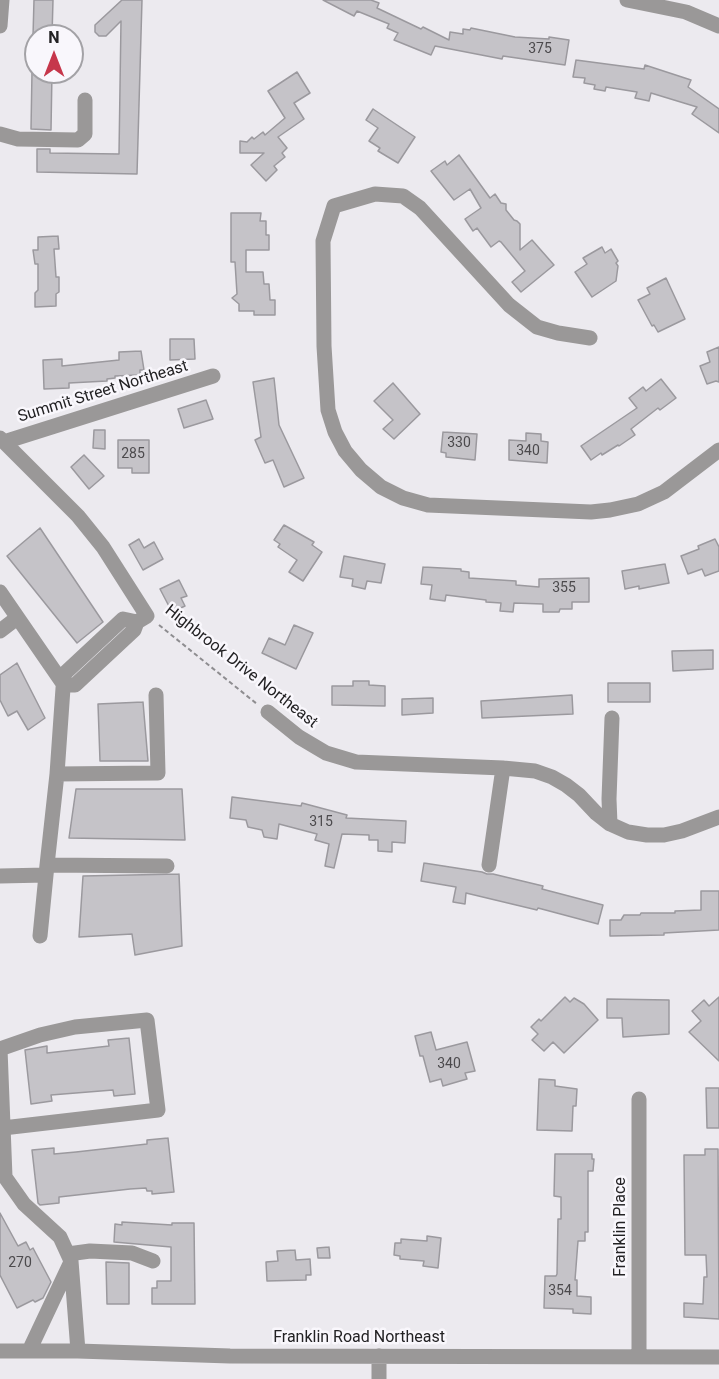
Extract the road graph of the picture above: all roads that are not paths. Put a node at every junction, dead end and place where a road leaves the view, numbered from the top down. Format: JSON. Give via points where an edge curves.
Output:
{"nodes":[{"id":1,"x":2,"y":0,"type":"edge"},
{"id":2,"x":627,"y":0,"type":"edge"},
{"id":3,"x":0,"y":26,"type":"edge"},
{"id":4,"x":719,"y":26,"type":"edge"},
{"id":5,"x":85,"y":100,"type":"dead end"},
{"id":6,"x":0,"y":134,"type":"edge"},
{"id":7,"x":590,"y":338,"type":"dead end"},
{"id":8,"x":213,"y":376,"type":"dead end"},
{"id":9,"x":2,"y":440,"type":"edge"},
{"id":10,"x":719,"y":450,"type":"edge"},
{"id":11,"x":0,"y":592,"type":"edge"},
{"id":12,"x":17,"y":618,"type":"junction"},
{"id":13,"x":0,"y":632,"type":"edge"},
{"id":14,"x":64,"y":685,"type":"junction"},
{"id":15,"x":156,"y":695,"type":"dead end"},
{"id":16,"x":267,"y":712,"type":"road end"},
{"id":17,"x":612,"y":718,"type":"dead end"},
{"id":18,"x":503,"y":768,"type":"junction"},
{"id":19,"x":57,"y":774,"type":"junction"},
{"id":20,"x":719,"y":817,"type":"edge"},
{"id":21,"x":610,"y":824,"type":"junction"},
{"id":22,"x":489,"y":865,"type":"dead end"},
{"id":23,"x":167,"y":866,"type":"dead end"},
{"id":24,"x":46,"y":870,"type":"junction"},
{"id":25,"x":0,"y":876,"type":"edge"},
{"id":26,"x":40,"y":936,"type":"dead end"},
{"id":27,"x":639,"y":1099,"type":"dead end"},
{"id":28,"x":3,"y":1128,"type":"junction"},
{"id":29,"x":70,"y":1258,"type":"junction"},
{"id":30,"x":153,"y":1261,"type":"dead end"},
{"id":31,"x":52,"y":1305,"type":"junction"},
{"id":32,"x":75,"y":1306,"type":"junction"},
{"id":33,"x":0,"y":1351,"type":"edge"},
{"id":34,"x":29,"y":1351,"type":"junction"},
{"id":35,"x":78,"y":1351,"type":"junction"},
{"id":36,"x":379,"y":1356,"type":"junction"},
{"id":37,"x":639,"y":1356,"type":"junction"},
{"id":38,"x":719,"y":1357,"type":"edge"},
{"id":39,"x":379,"y":1379,"type":"edge"}],
"edges":[{"from":1,"to":3,"type":"street"},
{"from":2,"to":4,"type":"street","via":[[686,12]]},
{"from":5,"to":6,"type":"street","via":[[86,134],[78,140],[18,139]]},
{"from":7,"to":10,"type":"street","via":[[537,327],[509,305],[420,208],[403,196],[375,194],[334,206],[323,242],[328,410],[345,451],[381,487],[428,505],[610,510],[638,504],[664,492]]},
{"from":8,"to":9,"type":"street","name":"Summit Street Northeast"},
{"from":9,"to":14,"type":"street","via":[[78,516],[103,547],[142,619],[75,686]]},
{"from":11,"to":12,"type":"street"},
{"from":12,"to":13,"type":"street"},
{"from":12,"to":14,"type":"street"},
{"from":14,"to":19,"type":"street"},
{"from":15,"to":19,"type":"street","via":[[158,773]]},
{"from":16,"to":18,"type":"street","name":"Highbrook Drive Northeast","via":[[326,753],[356,762]]},
{"from":17,"to":21,"type":"street"},
{"from":18,"to":21,"type":"street","name":"Highbrook Drive Northeast","via":[[552,777],[579,795]]},
{"from":18,"to":22,"type":"street"},
{"from":19,"to":24,"type":"street"},
{"from":20,"to":21,"type":"street","name":"Highbrook Drive Northeast","via":[[664,835],[628,832]]},
{"from":23,"to":24,"type":"street"},
{"from":24,"to":25,"type":"street"},
{"from":24,"to":26,"type":"street"},
{"from":27,"to":37,"type":"street","name":"Franklin Place"},
{"from":28,"to":28,"type":"street","via":[[0,1049],[75,1027],[147,1020],[158,1110]]},
{"from":28,"to":29,"type":"street","via":[[5,1177],[24,1204],[60,1237]]},
{"from":29,"to":30,"type":"street","via":[[90,1251],[132,1253]]},
{"from":29,"to":31,"type":"street"},
{"from":29,"to":32,"type":"street"},
{"from":31,"to":32,"type":"street"},
{"from":31,"to":34,"type":"street"},
{"from":32,"to":35,"type":"street"},
{"from":33,"to":34,"type":"street","name":"Franklin Road Northeast"},
{"from":34,"to":35,"type":"street","name":"Franklin Road Northeast"},
{"from":35,"to":36,"type":"street","name":"Franklin Road Northeast"},
{"from":36,"to":37,"type":"street","name":"Franklin Road Northeast"},
{"from":36,"to":39,"type":"street"},
{"from":37,"to":38,"type":"street","name":"Franklin Road Northeast"}]}
